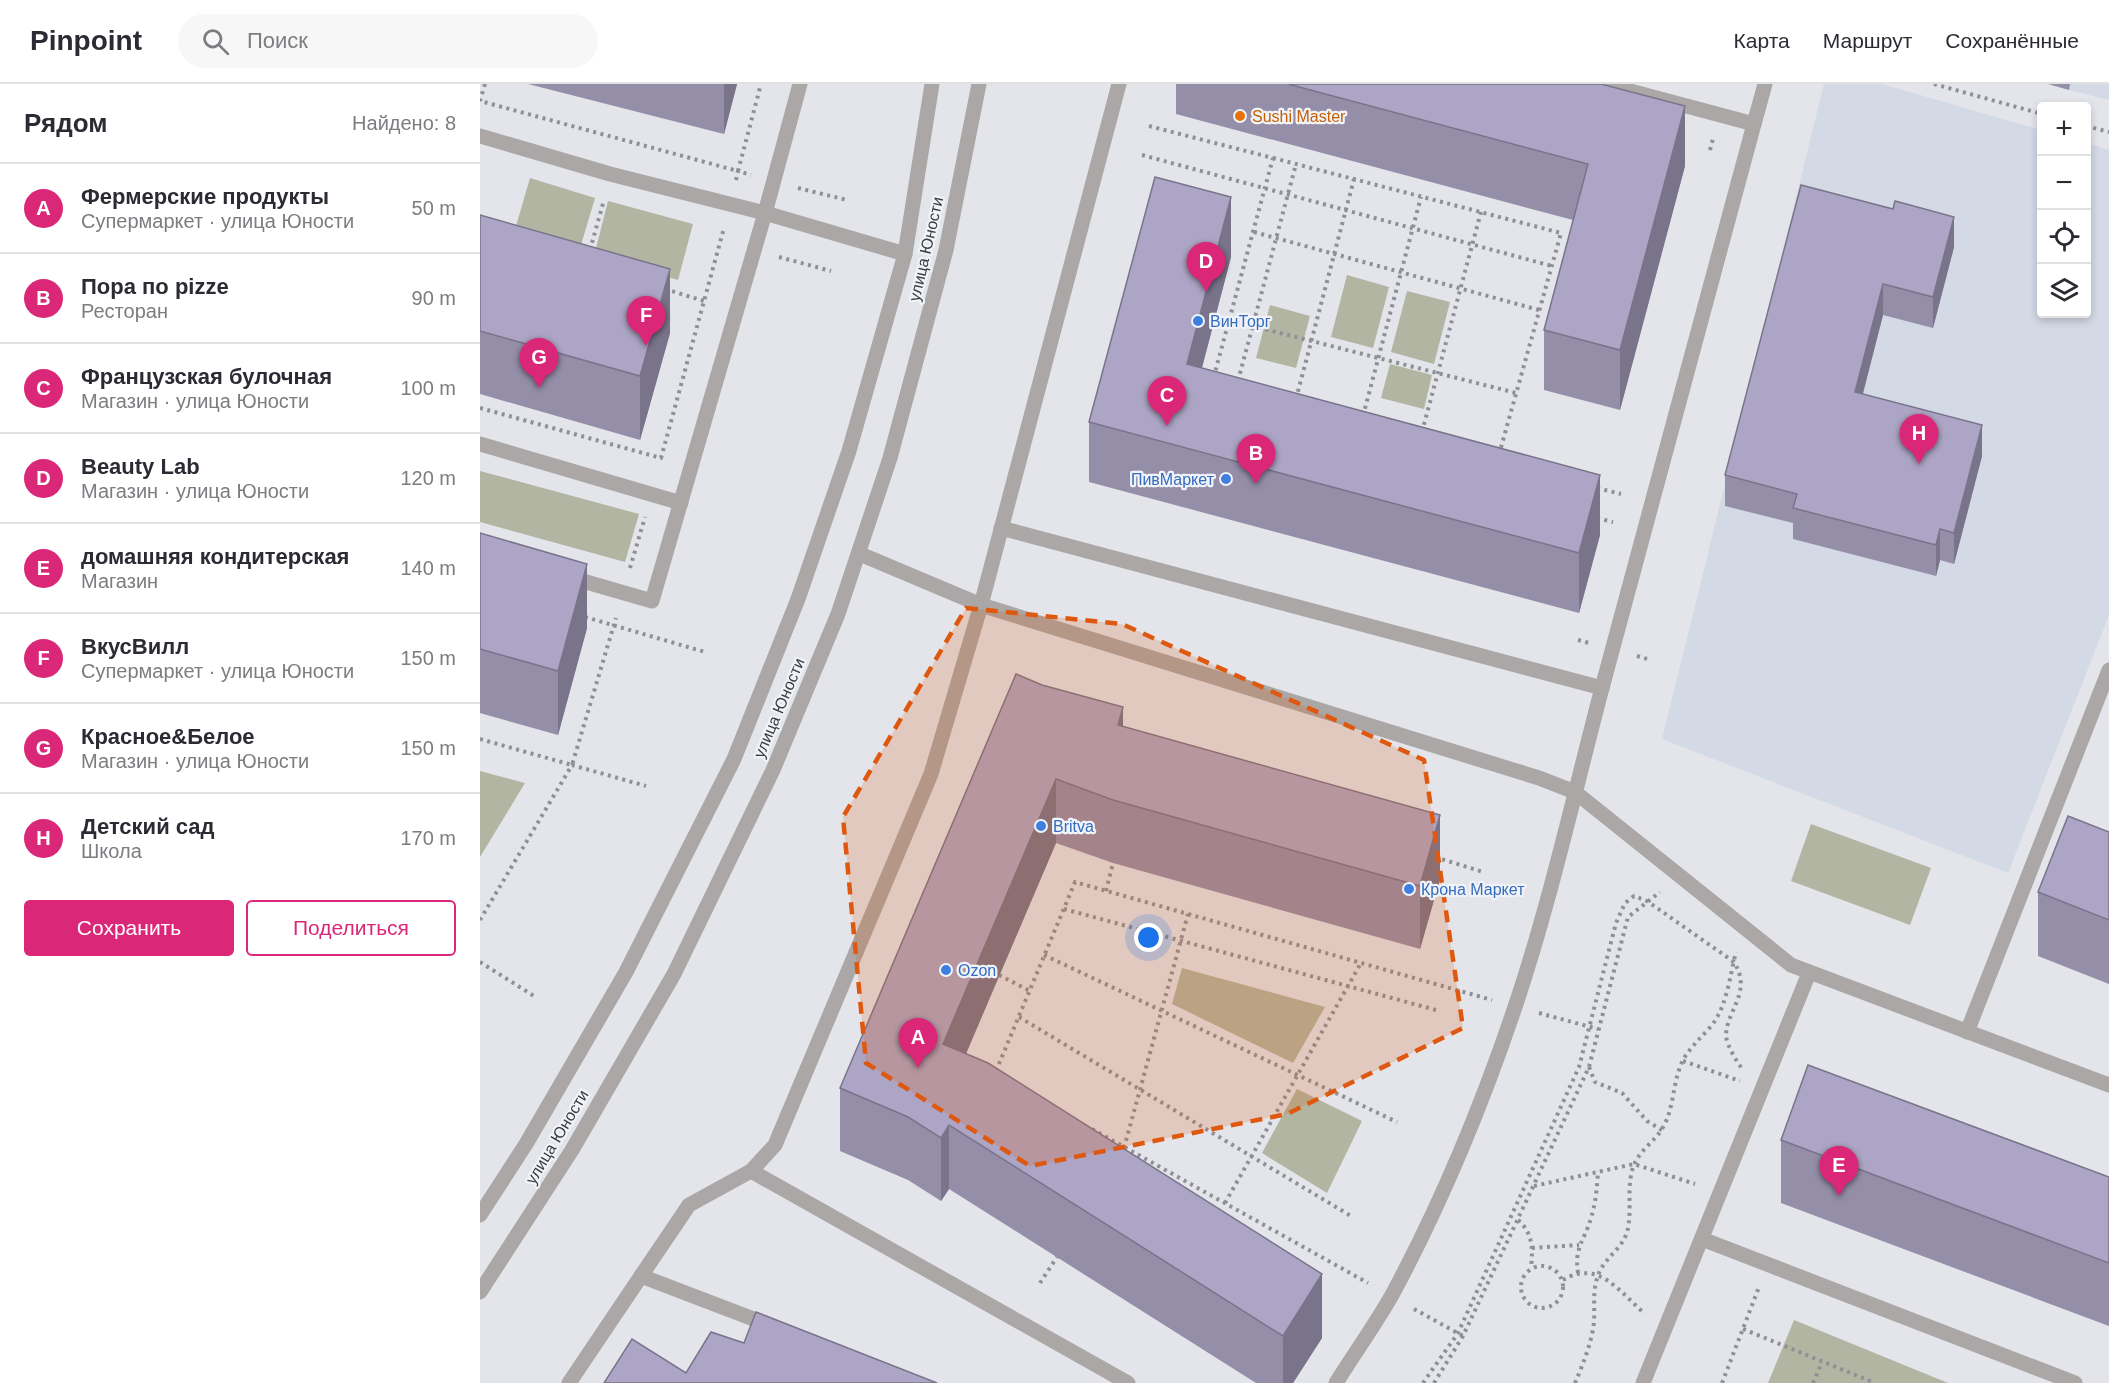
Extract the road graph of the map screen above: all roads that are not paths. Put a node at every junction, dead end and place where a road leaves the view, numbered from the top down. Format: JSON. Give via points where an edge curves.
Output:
{"nodes":[{"id":1,"x":800,"y":84,"type":"edge"},
{"id":2,"x":932,"y":84,"type":"edge"},
{"id":3,"x":979,"y":84,"type":"edge"},
{"id":4,"x":1119,"y":84,"type":"edge"},
{"id":5,"x":1604,"y":84,"type":"edge"},
{"id":6,"x":1765,"y":84,"type":"edge"},
{"id":7,"x":1754,"y":124,"type":"junction"},
{"id":8,"x":480,"y":136,"type":"edge"},
{"id":9,"x":765,"y":213,"type":"junction"},
{"id":10,"x":905,"y":254,"type":"junction"},
{"id":11,"x":480,"y":444,"type":"edge"},
{"id":12,"x":681,"y":503,"type":"junction"},
{"id":13,"x":1001,"y":528,"type":"junction"},
{"id":14,"x":860,"y":554,"type":"junction"},
{"id":15,"x":557,"y":574,"type":"edge"},
{"id":16,"x":981,"y":605,"type":"junction"},
{"id":17,"x":2109,"y":670,"type":"edge"},
{"id":18,"x":1602,"y":687,"type":"junction"},
{"id":19,"x":1575,"y":792,"type":"junction"},
{"id":20,"x":1809,"y":973,"type":"junction"},
{"id":21,"x":1967,"y":1032,"type":"junction"},
{"id":22,"x":2109,"y":1085,"type":"edge"},
{"id":23,"x":752,"y":1171,"type":"junction"},
{"id":24,"x":480,"y":1215,"type":"edge"},
{"id":25,"x":1702,"y":1239,"type":"junction"},
{"id":26,"x":641,"y":1276,"type":"junction"},
{"id":27,"x":480,"y":1292,"type":"edge"},
{"id":28,"x":790,"y":1333,"type":"edge"},
{"id":29,"x":569,"y":1383,"type":"edge"},
{"id":30,"x":1128,"y":1383,"type":"edge"},
{"id":31,"x":1335,"y":1383,"type":"edge"},
{"id":32,"x":1643,"y":1383,"type":"edge"},
{"id":33,"x":2075,"y":1383,"type":"edge"}],
"edges":[{"from":1,"to":9,"type":"street"},
{"from":2,"to":10,"type":"street","name":"улица Юности"},
{"from":3,"to":14,"type":"street","name":"улица Юности","via":[[946,250]]},
{"from":4,"to":13,"type":"street"},
{"from":5,"to":7,"type":"street"},
{"from":6,"to":7,"type":"street"},
{"from":7,"to":18,"type":"street"},
{"from":8,"to":9,"type":"street"},
{"from":9,"to":10,"type":"street"},
{"from":9,"to":12,"type":"street"},
{"from":10,"to":24,"type":"street","name":"улица Юности","via":[[849,451],[798,599],[734,759],[626,972]]},
{"from":11,"to":12,"type":"street"},
{"from":12,"to":15,"type":"street","via":[[652,601]]},
{"from":13,"to":16,"type":"street"},
{"from":13,"to":18,"type":"street"},
{"from":14,"to":16,"type":"street"},
{"from":14,"to":27,"type":"street","name":"улица Юности","via":[[773,770],[674,974],[572,1150]]},
{"from":16,"to":19,"type":"street"},
{"from":16,"to":23,"type":"street","via":[[931,774],[775,1145]]},
{"from":17,"to":21,"type":"street"},
{"from":18,"to":19,"type":"street"},
{"from":19,"to":20,"type":"street","via":[[1791,965]]},
{"from":19,"to":31,"type":"street","via":[[1516,1006],[1485,1091],[1432,1214],[1391,1296]]},
{"from":20,"to":21,"type":"street"},
{"from":20,"to":25,"type":"street"},
{"from":21,"to":22,"type":"street"},
{"from":23,"to":26,"type":"street","via":[[689,1205]]},
{"from":23,"to":30,"type":"street"},
{"from":25,"to":32,"type":"street"},
{"from":25,"to":33,"type":"street"},
{"from":26,"to":28,"type":"street"},
{"from":26,"to":29,"type":"street"}]}
